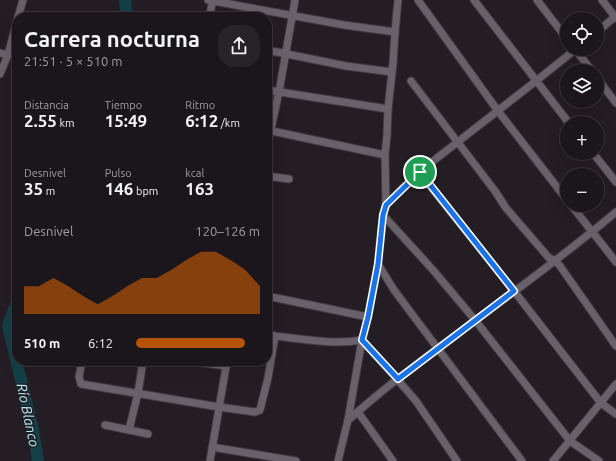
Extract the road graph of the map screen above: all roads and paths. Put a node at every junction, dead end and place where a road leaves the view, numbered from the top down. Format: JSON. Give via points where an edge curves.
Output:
{"nodes":[{"id":1,"x":23,"y":0,"type":"edge"},
{"id":2,"x":211,"y":0,"type":"edge"},
{"id":3,"x":296,"y":0,"type":"edge"},
{"id":4,"x":398,"y":0,"type":"edge"},
{"id":5,"x":418,"y":0,"type":"edge"},
{"id":6,"x":474,"y":0,"type":"edge"},
{"id":7,"x":537,"y":0,"type":"edge"},
{"id":8,"x":602,"y":0,"type":"edge"},
{"id":9,"x":19,"y":12,"type":"edge"},
{"id":10,"x":210,"y":12,"type":"edge"},
{"id":11,"x":272,"y":12,"type":"edge"},
{"id":12,"x":272,"y":12,"type":"edge"},
{"id":13,"x":292,"y":16,"type":"junction"},
{"id":14,"x":616,"y":17,"type":"edge"},
{"id":15,"x":604,"y":26,"type":"edge"},
{"id":16,"x":560,"y":30,"type":"edge"},
{"id":17,"x":394,"y":32,"type":"junction"},
{"id":18,"x":12,"y":40,"type":"edge"},
{"id":19,"x":272,"y":51,"type":"edge"},
{"id":20,"x":0,"y":53,"type":"edge"},
{"id":21,"x":286,"y":54,"type":"junction"},
{"id":22,"x":8,"y":55,"type":"junction"},
{"id":23,"x":566,"y":56,"type":"edge"},
{"id":24,"x":580,"y":56,"type":"edge"},
{"id":25,"x":587,"y":64,"type":"edge"},
{"id":26,"x":392,"y":72,"type":"junction"},
{"id":27,"x":0,"y":74,"type":"edge"},
{"id":28,"x":411,"y":81,"type":"dead end"},
{"id":29,"x":536,"y":81,"type":"junction"},
{"id":30,"x":604,"y":87,"type":"edge"},
{"id":31,"x":272,"y":91,"type":"edge"},
{"id":32,"x":279,"y":92,"type":"junction"},
{"id":33,"x":616,"y":103,"type":"edge"},
{"id":34,"x":388,"y":109,"type":"junction"},
{"id":35,"x":498,"y":111,"type":"junction"},
{"id":36,"x":564,"y":116,"type":"edge"},
{"id":37,"x":272,"y":119,"type":"edge"},
{"id":38,"x":272,"y":131,"type":"edge"},
{"id":39,"x":459,"y":142,"type":"junction"},
{"id":40,"x":385,"y":155,"type":"junction"},
{"id":41,"x":599,"y":160,"type":"edge"},
{"id":42,"x":420,"y":172,"type":"junction"},
{"id":43,"x":272,"y":177,"type":"edge"},
{"id":44,"x":289,"y":179,"type":"dead end"},
{"id":45,"x":616,"y":182,"type":"edge"},
{"id":46,"x":560,"y":191,"type":"edge"},
{"id":47,"x":386,"y":205,"type":"junction"},
{"id":48,"x":576,"y":212,"type":"edge"},
{"id":49,"x":616,"y":212,"type":"edge"},
{"id":50,"x":383,"y":215,"type":"junction"},
{"id":51,"x":592,"y":232,"type":"junction"},
{"id":52,"x":556,"y":261,"type":"junction"},
{"id":53,"x":616,"y":262,"type":"edge"},
{"id":54,"x":378,"y":264,"type":"junction"},
{"id":55,"x":388,"y":280,"type":"junction"},
{"id":56,"x":375,"y":281,"type":"junction"},
{"id":57,"x":514,"y":291,"type":"junction"},
{"id":58,"x":272,"y":297,"type":"edge"},
{"id":59,"x":368,"y":317,"type":"junction"},
{"id":60,"x":475,"y":320,"type":"junction"},
{"id":61,"x":272,"y":335,"type":"edge"},
{"id":62,"x":275,"y":336,"type":"junction"},
{"id":63,"x":362,"y":340,"type":"junction"},
{"id":64,"x":616,"y":346,"type":"edge"},
{"id":65,"x":438,"y":349,"type":"junction"},
{"id":66,"x":272,"y":354,"type":"edge"},
{"id":67,"x":81,"y":366,"type":"edge"},
{"id":68,"x":142,"y":366,"type":"edge"},
{"id":69,"x":226,"y":366,"type":"edge"},
{"id":70,"x":270,"y":366,"type":"edge"},
{"id":71,"x":398,"y":379,"type":"junction"},
{"id":72,"x":616,"y":384,"type":"edge"},
{"id":73,"x":138,"y":393,"type":"junction"},
{"id":74,"x":601,"y":403,"type":"junction"},
{"id":75,"x":219,"y":407,"type":"junction"},
{"id":76,"x":358,"y":412,"type":"junction"},
{"id":77,"x":616,"y":414,"type":"edge"},
{"id":78,"x":348,"y":420,"type":"junction"},
{"id":79,"x":105,"y":425,"type":"dead end"},
{"id":80,"x":129,"y":430,"type":"junction"},
{"id":81,"x":148,"y":434,"type":"dead end"},
{"id":82,"x":570,"y":441,"type":"junction"},
{"id":83,"x":212,"y":447,"type":"junction"},
{"id":84,"x":210,"y":461,"type":"edge"},
{"id":85,"x":296,"y":461,"type":"edge"},
{"id":86,"x":338,"y":461,"type":"edge"},
{"id":87,"x":393,"y":461,"type":"edge"},
{"id":88,"x":457,"y":461,"type":"edge"},
{"id":89,"x":522,"y":461,"type":"edge"},
{"id":90,"x":553,"y":461,"type":"edge"},
{"id":91,"x":599,"y":461,"type":"edge"}],
"edges":[{"from":1,"to":9,"type":"street"},
{"from":2,"to":10,"type":"street"},
{"from":2,"to":12,"type":"street"},
{"from":3,"to":13,"type":"street"},
{"from":4,"to":17,"type":"street"},
{"from":5,"to":35,"type":"street"},
{"from":6,"to":29,"type":"street"},
{"from":7,"to":16,"type":"street"},
{"from":8,"to":14,"type":"street"},
{"from":11,"to":13,"type":"street"},
{"from":13,"to":17,"type":"street"},
{"from":13,"to":21,"type":"street"},
{"from":14,"to":15,"type":"street"},
{"from":17,"to":26,"type":"street"},
{"from":18,"to":22,"type":"street"},
{"from":19,"to":21,"type":"street"},
{"from":20,"to":22,"type":"street"},
{"from":21,"to":26,"type":"street"},
{"from":21,"to":32,"type":"street"},
{"from":22,"to":27,"type":"street"},
{"from":23,"to":29,"type":"street"},
{"from":24,"to":25,"type":"street"},
{"from":26,"to":34,"type":"street"},
{"from":28,"to":39,"type":"street"},
{"from":29,"to":35,"type":"street"},
{"from":29,"to":36,"type":"street"},
{"from":30,"to":33,"type":"street"},
{"from":31,"to":32,"type":"street"},
{"from":32,"to":34,"type":"street"},
{"from":32,"to":37,"type":"street"},
{"from":34,"to":40,"type":"street"},
{"from":35,"to":39,"type":"street"},
{"from":35,"to":46,"type":"street"},
{"from":38,"to":40,"type":"street"},
{"from":39,"to":42,"type":"street"},
{"from":39,"to":52,"type":"street","via":[[506,208],[549,258]]},
{"from":40,"to":47,"type":"street"},
{"from":41,"to":45,"type":"street"},
{"from":42,"to":47,"type":"street"},
{"from":42,"to":57,"type":"street"},
{"from":43,"to":44,"type":"street"},
{"from":47,"to":50,"type":"street"},
{"from":48,"to":51,"type":"street"},
{"from":49,"to":51,"type":"street"},
{"from":50,"to":54,"type":"street"},
{"from":50,"to":60,"type":"street"},
{"from":51,"to":52,"type":"street"},
{"from":51,"to":53,"type":"street"},
{"from":52,"to":57,"type":"street"},
{"from":52,"to":64,"type":"street"},
{"from":54,"to":55,"type":"street"},
{"from":54,"to":56,"type":"street"},
{"from":55,"to":56,"type":"street"},
{"from":55,"to":65,"type":"street"},
{"from":56,"to":59,"type":"street"},
{"from":57,"to":60,"type":"street"},
{"from":57,"to":74,"type":"street"},
{"from":58,"to":59,"type":"street"},
{"from":59,"to":63,"type":"street"},
{"from":60,"to":65,"type":"street"},
{"from":60,"to":82,"type":"street"},
{"from":61,"to":62,"type":"street"},
{"from":62,"to":63,"type":"street","via":[[329,342]]},
{"from":62,"to":66,"type":"street"},
{"from":63,"to":71,"type":"street"},
{"from":63,"to":78,"type":"street"},
{"from":65,"to":71,"type":"street"},
{"from":65,"to":89,"type":"street"},
{"from":67,"to":73,"type":"street","via":[[81,384]]},
{"from":68,"to":73,"type":"street"},
{"from":69,"to":75,"type":"street"},
{"from":70,"to":75,"type":"street","via":[[260,410],[256,412]]},
{"from":71,"to":76,"type":"street"},
{"from":71,"to":88,"type":"street"},
{"from":72,"to":74,"type":"street"},
{"from":73,"to":75,"type":"street"},
{"from":73,"to":80,"type":"street"},
{"from":74,"to":77,"type":"street"},
{"from":74,"to":82,"type":"street"},
{"from":75,"to":83,"type":"street"},
{"from":76,"to":78,"type":"street"},
{"from":76,"to":87,"type":"street"},
{"from":78,"to":86,"type":"street"},
{"from":79,"to":80,"type":"street"},
{"from":80,"to":81,"type":"street"},
{"from":82,"to":90,"type":"street"},
{"from":82,"to":91,"type":"street"},
{"from":83,"to":84,"type":"street"},
{"from":83,"to":85,"type":"street"}]}
